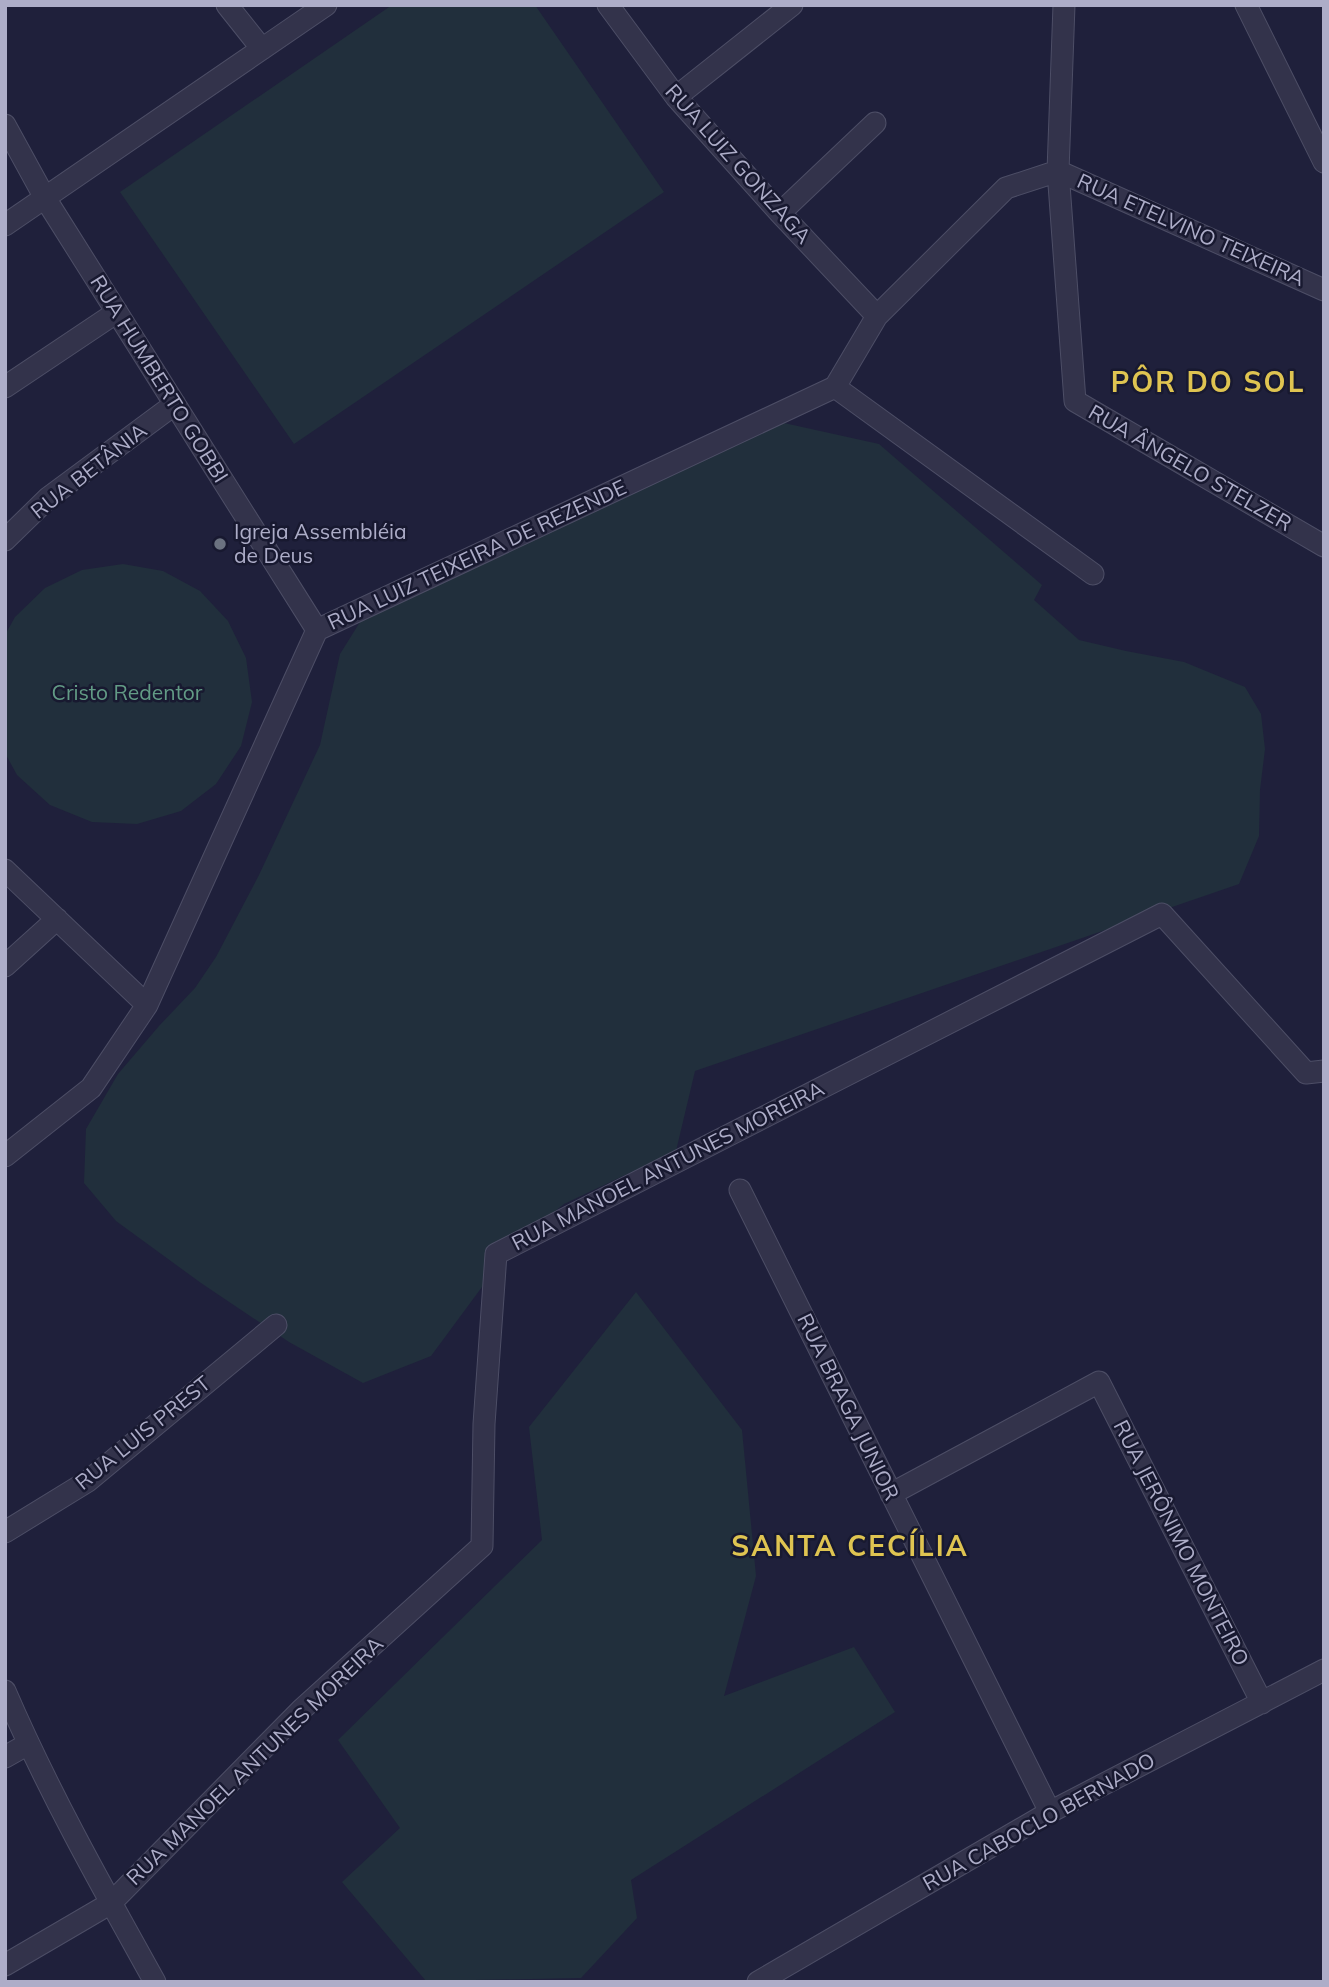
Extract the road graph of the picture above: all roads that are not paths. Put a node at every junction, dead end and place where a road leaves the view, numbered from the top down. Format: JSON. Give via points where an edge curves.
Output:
{"nodes":[{"id":1,"x":228,"y":5,"type":"edge"},
{"id":2,"x":326,"y":5,"type":"edge"},
{"id":3,"x":608,"y":5,"type":"edge"},
{"id":4,"x":792,"y":5,"type":"edge"},
{"id":5,"x":1064,"y":5,"type":"edge"},
{"id":6,"x":1246,"y":5,"type":"edge"},
{"id":7,"x":262,"y":49,"type":"junction"},
{"id":8,"x":677,"y":97,"type":"junction"},
{"id":9,"x":875,"y":123,"type":"dead end"},
{"id":10,"x":5,"y":125,"type":"edge"},
{"id":11,"x":1324,"y":162,"type":"edge"},
{"id":12,"x":1058,"y":171,"type":"junction"},
{"id":13,"x":45,"y":198,"type":"junction"},
{"id":14,"x":780,"y":213,"type":"junction"},
{"id":15,"x":5,"y":225,"type":"edge"},
{"id":16,"x":1324,"y":290,"type":"edge"},
{"id":17,"x":117,"y":312,"type":"junction"},
{"id":18,"x":877,"y":316,"type":"junction"},
{"id":19,"x":5,"y":387,"type":"edge"},
{"id":20,"x":835,"y":387,"type":"junction"},
{"id":21,"x":175,"y":404,"type":"junction"},
{"id":22,"x":5,"y":540,"type":"edge"},
{"id":23,"x":1324,"y":546,"type":"edge"},
{"id":24,"x":1093,"y":573,"type":"dead end"},
{"id":25,"x":317,"y":630,"type":"junction"},
{"id":26,"x":6,"y":871,"type":"edge"},
{"id":27,"x":57,"y":919,"type":"junction"},
{"id":28,"x":5,"y":967,"type":"edge"},
{"id":29,"x":147,"y":1005,"type":"junction"},
{"id":30,"x":1324,"y":1072,"type":"edge"},
{"id":31,"x":5,"y":1156,"type":"edge"},
{"id":32,"x":740,"y":1190,"type":"dead end"},
{"id":33,"x":276,"y":1325,"type":"dead end"},
{"id":34,"x":891,"y":1494,"type":"junction"},
{"id":35,"x":5,"y":1532,"type":"edge"},
{"id":36,"x":1324,"y":1670,"type":"edge"},
{"id":37,"x":5,"y":1691,"type":"edge"},
{"id":38,"x":1262,"y":1703,"type":"junction"},
{"id":39,"x":28,"y":1744,"type":"junction"},
{"id":40,"x":5,"y":1757,"type":"edge"},
{"id":41,"x":1050,"y":1812,"type":"junction"},
{"id":42,"x":111,"y":1903,"type":"junction"},
{"id":43,"x":5,"y":1965,"type":"edge"},
{"id":44,"x":155,"y":1982,"type":"edge"},
{"id":45,"x":758,"y":1982,"type":"edge"}],
"edges":[{"from":1,"to":7,"type":"street"},
{"from":2,"to":7,"type":"street"},
{"from":3,"to":8,"type":"street","name":"RUA LUIZ GONZAGA"},
{"from":4,"to":8,"type":"street"},
{"from":5,"to":12,"type":"street"},
{"from":6,"to":11,"type":"street"},
{"from":7,"to":13,"type":"street"},
{"from":8,"to":14,"type":"street","name":"RUA LUIZ GONZAGA"},
{"from":9,"to":14,"type":"street"},
{"from":10,"to":13,"type":"street","name":"RUA HUMBERTO GOBBI"},
{"from":12,"to":16,"type":"street","name":"RUA ETELVINO TEIXEIRA"},
{"from":12,"to":18,"type":"street","via":[[1006,188]]},
{"from":12,"to":23,"type":"street","name":"RUA ÂNGELO STELZER","via":[[1075,401]]},
{"from":13,"to":15,"type":"street"},
{"from":13,"to":17,"type":"street","name":"RUA HUMBERTO GOBBI"},
{"from":14,"to":18,"type":"street","name":"RUA LUIZ GONZAGA"},
{"from":17,"to":19,"type":"street"},
{"from":17,"to":21,"type":"street","name":"RUA HUMBERTO GOBBI"},
{"from":18,"to":20,"type":"street"},
{"from":20,"to":24,"type":"street"},
{"from":20,"to":25,"type":"street","name":"RUA LUIZ TEIXEIRA DE REZENDE"},
{"from":21,"to":22,"type":"street","name":"RUA BETÂNIA","via":[[48,498]]},
{"from":21,"to":25,"type":"street","name":"RUA HUMBERTO GOBBI"},
{"from":25,"to":29,"type":"street","name":"RUA LUIZ TEIXEIRA DE REZENDE"},
{"from":26,"to":27,"type":"street"},
{"from":27,"to":28,"type":"street"},
{"from":27,"to":29,"type":"street"},
{"from":29,"to":31,"type":"street","name":"RUA LUIZ TEIXEIRA DE REZENDE","via":[[91,1088]]},
{"from":30,"to":42,"type":"street","name":"RUA MANOEL ANTUNES MOREIRA","via":[[1306,1073],[1162,914],[496,1254],[484,1424],[482,1546],[301,1710]]},
{"from":32,"to":34,"type":"street","name":"RUA BRAGA JUNIOR"},
{"from":33,"to":35,"type":"street","name":"RUA LUIS PREST","via":[[88,1480]]},
{"from":34,"to":38,"type":"street","name":"RUA JERÔNIMO MONTEIRO","via":[[1099,1382]]},
{"from":34,"to":41,"type":"street","name":"RUA BRAGA JUNIOR"},
{"from":36,"to":38,"type":"street","name":"RUA CABOCLO BERNADO"},
{"from":37,"to":39,"type":"street"},
{"from":38,"to":41,"type":"street","name":"RUA CABOCLO BERNADO"},
{"from":39,"to":40,"type":"street"},
{"from":39,"to":42,"type":"street"},
{"from":41,"to":45,"type":"street","name":"RUA CABOCLO BERNADO"},
{"from":42,"to":43,"type":"street","name":"RUA MANOEL ANTUNES MOREIRA"},
{"from":42,"to":44,"type":"street"}]}
